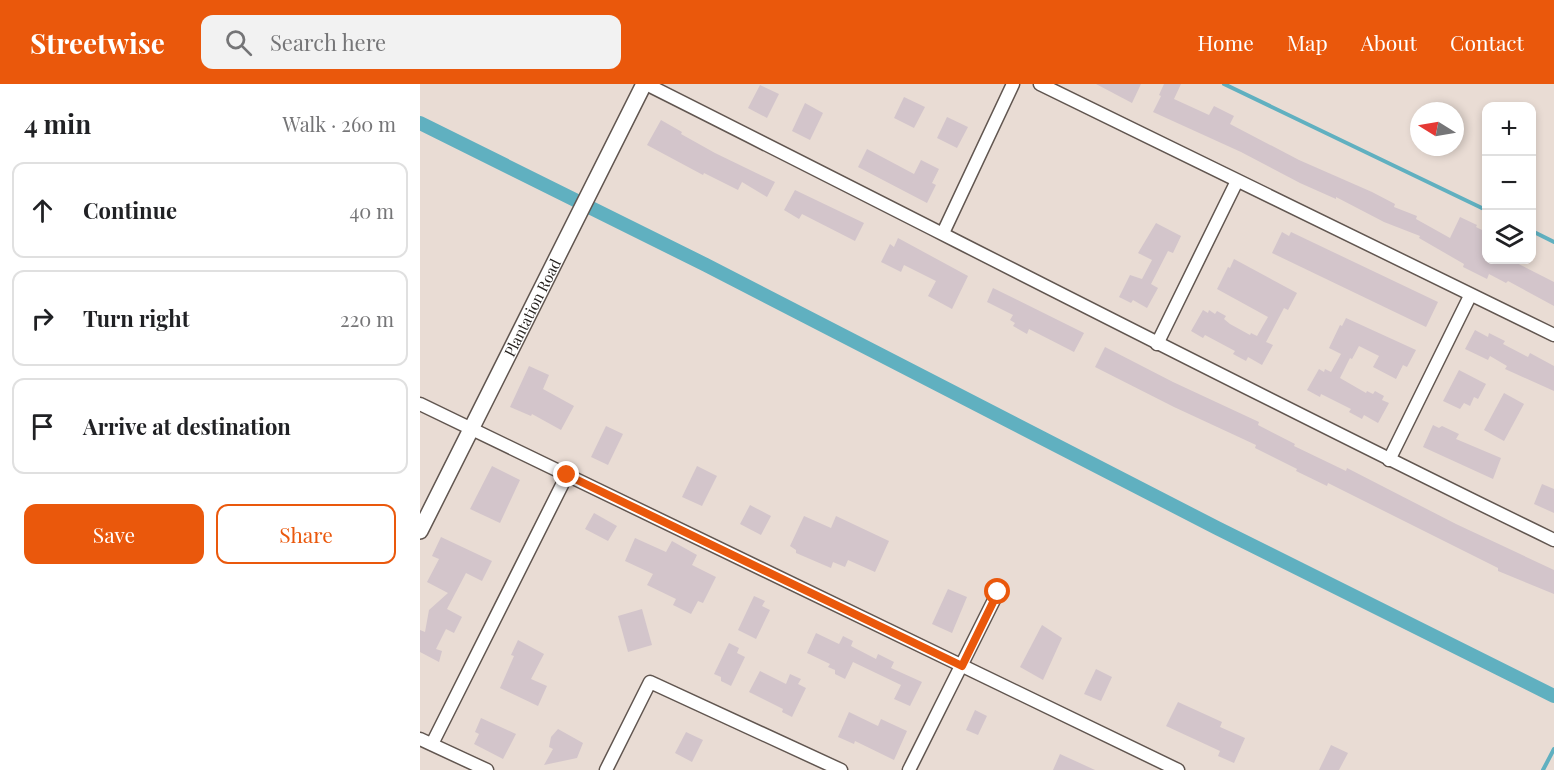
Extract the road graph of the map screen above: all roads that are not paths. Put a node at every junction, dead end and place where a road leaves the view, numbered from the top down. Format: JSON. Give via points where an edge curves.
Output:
{"nodes":[{"id":1,"x":645,"y":84,"type":"edge"},
{"id":2,"x":1013,"y":84,"type":"edge"},
{"id":3,"x":1040,"y":84,"type":"edge"},
{"id":4,"x":1237,"y":181,"type":"junction"},
{"id":5,"x":943,"y":233,"type":"junction"},
{"id":6,"x":1470,"y":296,"type":"junction"},
{"id":7,"x":1554,"y":335,"type":"edge"},
{"id":8,"x":1157,"y":344,"type":"junction"},
{"id":9,"x":420,"y":404,"type":"edge"},
{"id":10,"x":472,"y":429,"type":"junction"},
{"id":11,"x":1389,"y":460,"type":"junction"},
{"id":12,"x":567,"y":475,"type":"junction"},
{"id":13,"x":420,"y":531,"type":"edge"},
{"id":14,"x":1554,"y":540,"type":"edge"},
{"id":15,"x":998,"y":592,"type":"dead end"},
{"id":16,"x":962,"y":666,"type":"junction"},
{"id":17,"x":426,"y":741,"type":"edge"},
{"id":18,"x":487,"y":770,"type":"edge"},
{"id":19,"x":606,"y":770,"type":"edge"},
{"id":20,"x":842,"y":770,"type":"edge"},
{"id":21,"x":909,"y":770,"type":"edge"},
{"id":22,"x":1178,"y":770,"type":"edge"}],
"edges":[{"from":1,"to":5,"type":"street"},
{"from":1,"to":10,"type":"street","name":"Plantation Road"},
{"from":2,"to":5,"type":"street"},
{"from":3,"to":4,"type":"street"},
{"from":4,"to":6,"type":"street"},
{"from":4,"to":8,"type":"street"},
{"from":5,"to":8,"type":"street"},
{"from":6,"to":7,"type":"street"},
{"from":6,"to":11,"type":"street"},
{"from":8,"to":11,"type":"street"},
{"from":9,"to":10,"type":"street"},
{"from":10,"to":12,"type":"street"},
{"from":10,"to":13,"type":"street","name":"Plantation Road"},
{"from":11,"to":14,"type":"street"},
{"from":12,"to":16,"type":"street"},
{"from":12,"to":17,"type":"street"},
{"from":15,"to":16,"type":"street"},
{"from":16,"to":21,"type":"street"},
{"from":16,"to":22,"type":"street"},
{"from":17,"to":18,"type":"street"},
{"from":19,"to":20,"type":"street","via":[[650,681]]}]}
